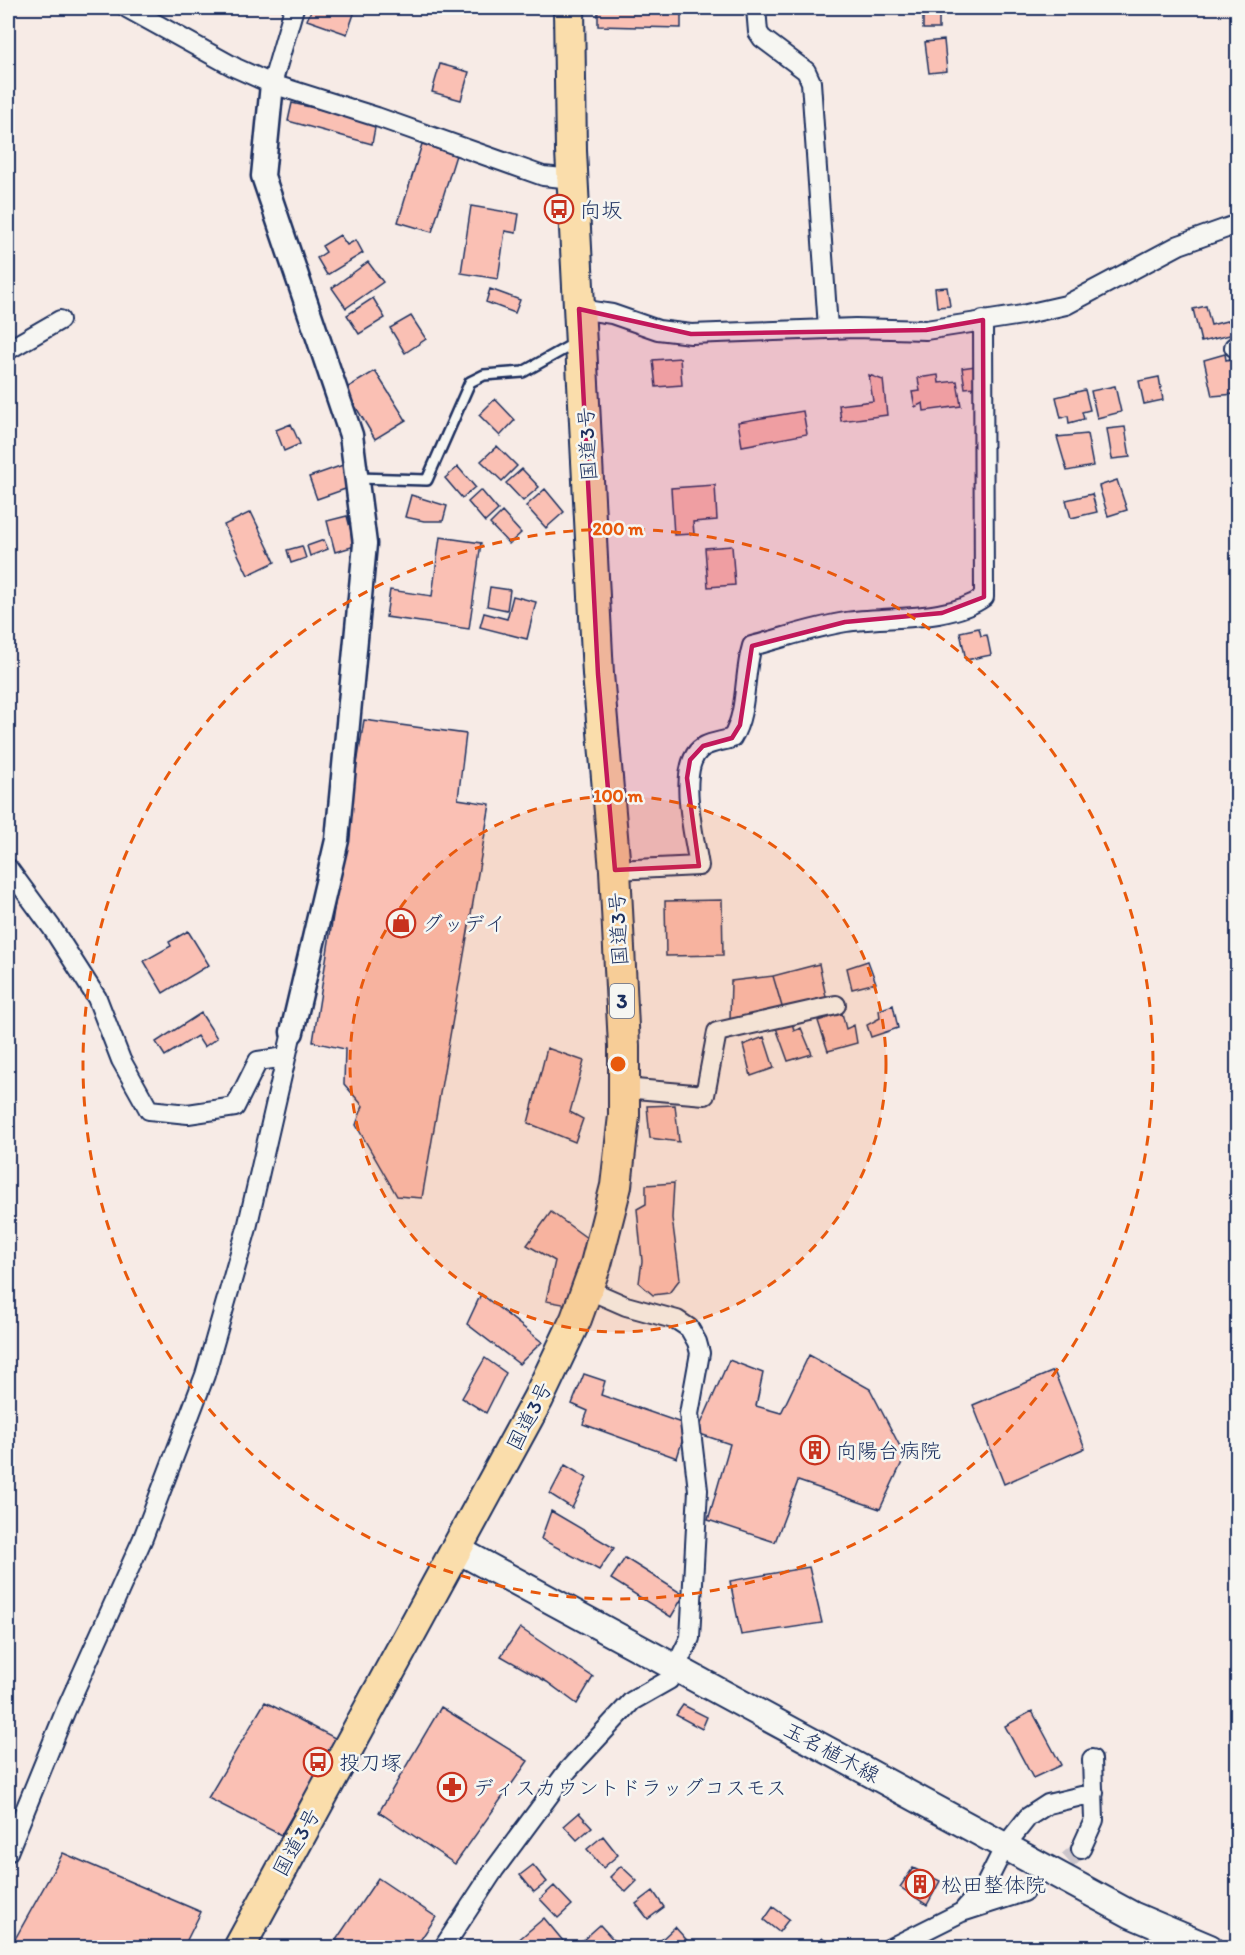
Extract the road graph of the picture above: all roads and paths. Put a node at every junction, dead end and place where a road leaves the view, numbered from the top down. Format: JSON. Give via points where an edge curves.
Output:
{"nodes":[{"id":1,"x":128,"y":8,"type":"edge"},
{"id":2,"x":294,"y":8,"type":"edge"},
{"id":3,"x":568,"y":8,"type":"edge"},
{"id":4,"x":756,"y":8,"type":"edge"},
{"id":5,"x":272,"y":84,"type":"junction"},
{"id":6,"x":573,"y":179,"type":"junction"},
{"id":7,"x":1238,"y":224,"type":"edge"},
{"id":8,"x":579,"y":309,"type":"junction"},
{"id":9,"x":60,"y":320,"type":"dead end"},
{"id":10,"x":983,"y":320,"type":"junction"},
{"id":11,"x":828,"y":328,"type":"junction"},
{"id":12,"x":581,"y":339,"type":"junction"},
{"id":13,"x":8,"y":350,"type":"edge"},
{"id":14,"x":357,"y":478,"type":"junction"},
{"id":15,"x":8,"y":868,"type":"edge"},
{"id":16,"x":615,"y":870,"type":"junction"},
{"id":17,"x":836,"y":1005,"type":"dead end"},
{"id":18,"x":292,"y":1032,"type":"joint"},
{"id":19,"x":286,"y":1057,"type":"junction"},
{"id":20,"x":624,"y":1088,"type":"junction"},
{"id":21,"x":587,"y":1289,"type":"junction"},
{"id":22,"x":458,"y":1550,"type":"junction"},
{"id":23,"x":677,"y":1668,"type":"junction"},
{"id":24,"x":1092,"y":1759,"type":"dead end"},
{"id":25,"x":1094,"y":1793,"type":"junction"},
{"id":26,"x":1005,"y":1846,"type":"junction"},
{"id":27,"x":1081,"y":1849,"type":"tunnel mouth"},
{"id":28,"x":8,"y":1852,"type":"edge"},
{"id":29,"x":1024,"y":1892,"type":"tunnel mouth"},
{"id":30,"x":259,"y":1910,"type":"junction"},
{"id":31,"x":962,"y":1912,"type":"junction"},
{"id":32,"x":233,"y":1947,"type":"edge"},
{"id":33,"x":239,"y":1947,"type":"edge"},
{"id":34,"x":443,"y":1947,"type":"edge"},
{"id":35,"x":890,"y":1947,"type":"edge"},
{"id":36,"x":1210,"y":1947,"type":"edge"}],
"edges":[{"from":1,"to":5,"type":"street"},
{"from":2,"to":5,"type":"street"},
{"from":3,"to":6,"type":"highway","name":"国道3号","number":"3"},
{"from":4,"to":11,"type":"street","via":[[758,32],[768,44],[806,71],[811,82]]},
{"from":5,"to":6,"type":"street","via":[[543,176]]},
{"from":5,"to":14,"type":"street","via":[[263,176],[351,435]]},
{"from":6,"to":8,"type":"highway","name":"国道3号","number":"3"},
{"from":7,"to":10,"type":"street","via":[[1179,245],[1066,305]]},
{"from":8,"to":11,"type":"street","via":[[612,314],[658,330],[691,334]]},
{"from":8,"to":12,"type":"highway","name":"国道3号","number":"3"},
{"from":9,"to":13,"type":"street"},
{"from":10,"to":11,"type":"street","via":[[926,330]]},
{"from":10,"to":16,"type":"street","via":[[984,597],[942,613],[844,622],[752,646],[740,725],[732,738],[703,746],[690,759],[687,778],[699,866]]},
{"from":12,"to":14,"type":"lane","via":[[523,372],[484,375],[470,382],[427,480]]},
{"from":12,"to":16,"type":"highway","name":"国道3号","number":"3","via":[[598,674]]},
{"from":14,"to":18,"type":"street","via":[[365,544],[337,840]]},
{"from":15,"to":19,"type":"street","via":[[97,998],[121,1060],[149,1110],[188,1114],[235,1107],[258,1061]]},
{"from":16,"to":20,"type":"highway","name":"国道3号","number":"3"},
{"from":17,"to":20,"type":"street","via":[[717,1032],[705,1095]]},
{"from":18,"to":19,"type":"street"},
{"from":19,"to":28,"type":"street","via":[[247,1228],[205,1375],[143,1538]]},
{"from":20,"to":21,"type":"highway","name":"国道3号","number":"3","via":[[616,1186]]},
{"from":21,"to":22,"type":"highway","name":"国道3号","number":"3","via":[[538,1399]]},
{"from":21,"to":23,"type":"street","via":[[626,1306],[676,1320],[689,1328],[700,1353],[689,1402],[698,1490],[692,1625]]},
{"from":22,"to":23,"type":"main road","name":"玉名植木線"},
{"from":22,"to":30,"type":"highway","name":"国道3号","number":"3"},
{"from":23,"to":26,"type":"main road","name":"玉名植木線"},
{"from":23,"to":34,"type":"street","via":[[669,1680],[632,1701],[568,1770]]},
{"from":24,"to":25,"type":"street"},
{"from":25,"to":26,"type":"street","via":[[1048,1804],[1028,1817]]},
{"from":25,"to":27,"type":"street","via":[[1094,1820]]},
{"from":26,"to":31,"type":"street","via":[[986,1884]]},
{"from":26,"to":36,"type":"main road","name":"玉名植木線","via":[[1132,1915]]},
{"from":29,"to":31,"type":"street"},
{"from":30,"to":32,"type":"highway","name":"国道3号","number":"3"},
{"from":30,"to":33,"type":"highway","name":"国道3号","number":"3"},
{"from":31,"to":35,"type":"street"}]}
